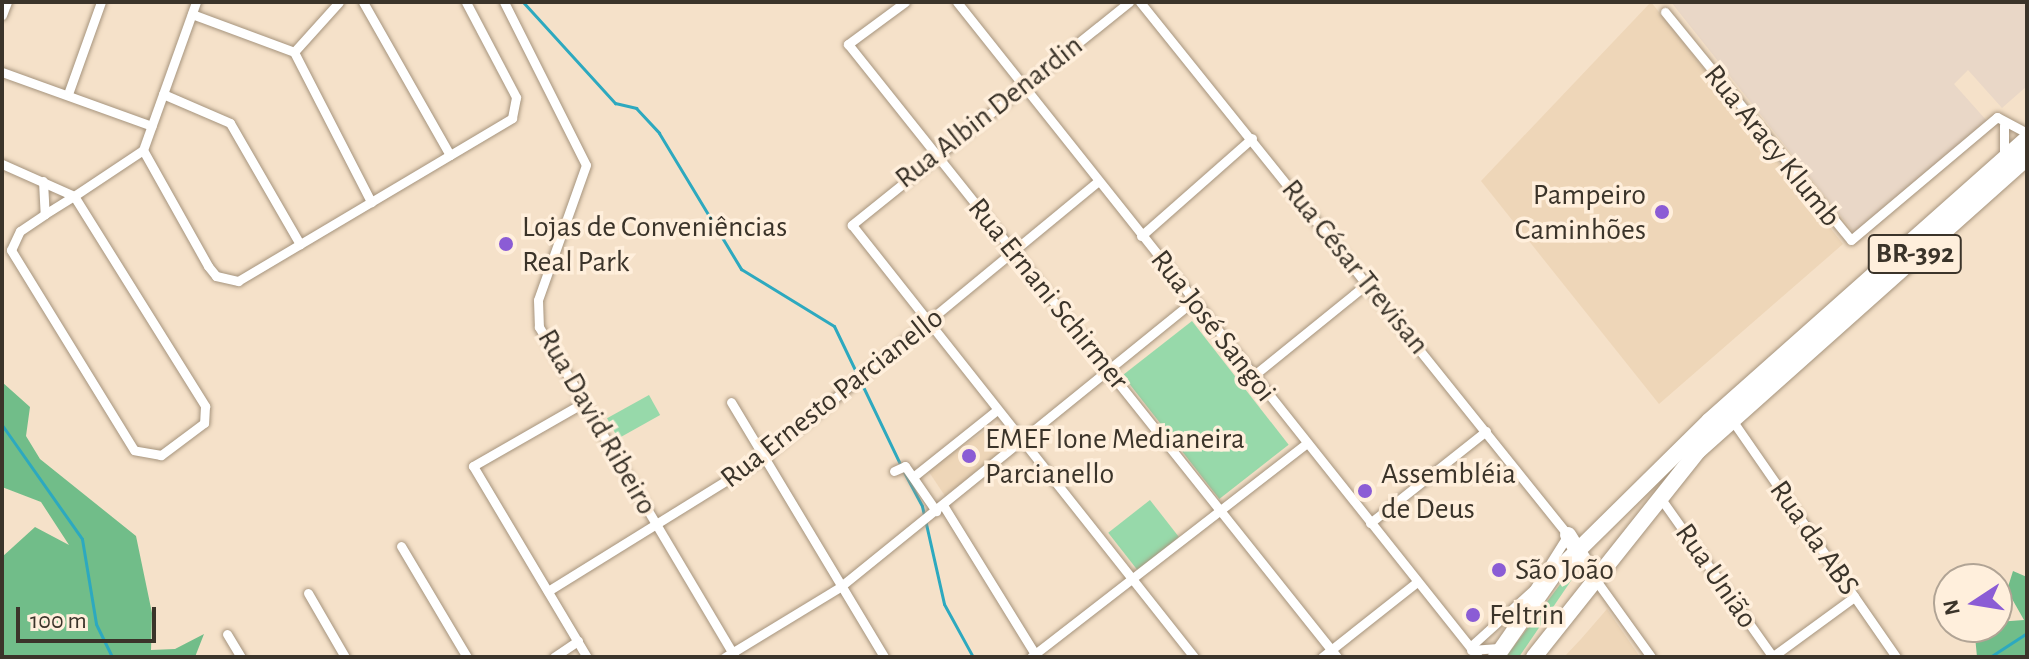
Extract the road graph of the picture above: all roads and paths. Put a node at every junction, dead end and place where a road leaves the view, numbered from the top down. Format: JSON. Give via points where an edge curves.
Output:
{"nodes":[{"id":1,"x":7,"y":2,"type":"edge"},
{"id":2,"x":101,"y":2,"type":"edge"},
{"id":3,"x":196,"y":2,"type":"edge"},
{"id":4,"x":339,"y":2,"type":"edge"},
{"id":5,"x":363,"y":2,"type":"edge"},
{"id":6,"x":466,"y":2,"type":"edge"},
{"id":7,"x":504,"y":2,"type":"edge"},
{"id":8,"x":905,"y":2,"type":"edge"},
{"id":9,"x":957,"y":2,"type":"edge"},
{"id":10,"x":1129,"y":2,"type":"edge"},
{"id":11,"x":1140,"y":2,"type":"edge"},
{"id":12,"x":1665,"y":12,"type":"dead end"},
{"id":13,"x":192,"y":14,"type":"junction"},
{"id":14,"x":2,"y":15,"type":"edge"},
{"id":15,"x":294,"y":52,"type":"junction"},
{"id":16,"x":2,"y":72,"type":"edge"},
{"id":17,"x":1023,"y":86,"type":"junction"},
{"id":18,"x":68,"y":94,"type":"junction"},
{"id":19,"x":163,"y":94,"type":"junction"},
{"id":20,"x":2000,"y":121,"type":"junction"},
{"id":21,"x":152,"y":126,"type":"junction"},
{"id":22,"x":2027,"y":136,"type":"edge"},
{"id":23,"x":1252,"y":138,"type":"junction"},
{"id":24,"x":143,"y":150,"type":"junction"},
{"id":25,"x":936,"y":154,"type":"junction"},
{"id":26,"x":450,"y":155,"type":"junction"},
{"id":27,"x":2004,"y":160,"type":"junction"},
{"id":28,"x":2,"y":164,"type":"edge"},
{"id":29,"x":2025,"y":164,"type":"edge"},
{"id":30,"x":43,"y":181,"type":"junction"},
{"id":31,"x":1098,"y":181,"type":"junction"},
{"id":32,"x":74,"y":196,"type":"junction"},
{"id":33,"x":371,"y":202,"type":"junction"},
{"id":34,"x":45,"y":214,"type":"junction"},
{"id":35,"x":1141,"y":236,"type":"junction"},
{"id":36,"x":300,"y":244,"type":"junction"},
{"id":37,"x":1015,"y":252,"type":"junction"},
{"id":38,"x":1368,"y":283,"type":"junction"},
{"id":39,"x":1193,"y":301,"type":"junction"},
{"id":40,"x":929,"y":325,"type":"junction"},
{"id":41,"x":1111,"y":372,"type":"junction"},
{"id":42,"x":1253,"y":376,"type":"junction"},
{"id":43,"x":731,"y":402,"type":"dead end"},
{"id":44,"x":583,"y":403,"type":"junction"},
{"id":45,"x":997,"y":410,"type":"junction"},
{"id":46,"x":1731,"y":419,"type":"junction"},
{"id":47,"x":1486,"y":431,"type":"junction"},
{"id":48,"x":1022,"y":442,"type":"junction"},
{"id":49,"x":1306,"y":444,"type":"junction"},
{"id":50,"x":761,"y":459,"type":"junction"},
{"id":51,"x":894,"y":471,"type":"dead end"},
{"id":52,"x":913,"y":477,"type":"junction"},
{"id":53,"x":1659,"y":496,"type":"junction"},
{"id":54,"x":940,"y":508,"type":"junction"},
{"id":55,"x":1219,"y":509,"type":"junction"},
{"id":56,"x":1370,"y":523,"type":"junction"},
{"id":57,"x":656,"y":525,"type":"junction"},
{"id":58,"x":401,"y":546,"type":"dead end"},
{"id":59,"x":1582,"y":563,"type":"junction"},
{"id":60,"x":1132,"y":578,"type":"junction"},
{"id":61,"x":1417,"y":582,"type":"junction"},
{"id":62,"x":840,"y":587,"type":"junction"},
{"id":63,"x":548,"y":591,"type":"junction"},
{"id":64,"x":308,"y":593,"type":"dead end"},
{"id":65,"x":1854,"y":597,"type":"junction"},
{"id":66,"x":227,"y":634,"type":"dead end"},
{"id":67,"x":578,"y":641,"type":"junction"},
{"id":68,"x":1473,"y":651,"type":"edge"},
{"id":69,"x":1334,"y":653,"type":"edge"},
{"id":70,"x":1499,"y":653,"type":"edge"},
{"id":71,"x":731,"y":656,"type":"edge"},
{"id":72,"x":1034,"y":656,"type":"edge"},
{"id":73,"x":1535,"y":656,"type":"edge"},
{"id":74,"x":241,"y":657,"type":"edge"},
{"id":75,"x":345,"y":657,"type":"edge"},
{"id":76,"x":467,"y":657,"type":"edge"},
{"id":77,"x":554,"y":657,"type":"edge"},
{"id":78,"x":587,"y":657,"type":"edge"},
{"id":79,"x":884,"y":657,"type":"edge"},
{"id":80,"x":1194,"y":657,"type":"edge"},
{"id":81,"x":1322,"y":657,"type":"edge"},
{"id":82,"x":1651,"y":657,"type":"edge"},
{"id":83,"x":1773,"y":657,"type":"edge"},
{"id":84,"x":1896,"y":657,"type":"edge"}],
"edges":[{"from":1,"to":14,"type":"street"},
{"from":2,"to":18,"type":"street"},
{"from":3,"to":13,"type":"street"},
{"from":4,"to":15,"type":"street"},
{"from":5,"to":26,"type":"street"},
{"from":6,"to":26,"type":"street","via":[[518,110]]},
{"from":7,"to":44,"type":"street","name":"Rua David Ribeiro","via":[[586,165],[537,313]]},
{"from":8,"to":25,"type":"street","name":"Rua Ernani Schirmer","via":[[848,44]]},
{"from":9,"to":17,"type":"street","name":"Rua José Sangoi"},
{"from":10,"to":17,"type":"street","name":"Rua Albin Denardin"},
{"from":11,"to":23,"type":"street","name":"Rua César Trevisan"},
{"from":12,"to":20,"type":"street","name":"Rua Aracy Klumb","via":[[1851,240]]},
{"from":13,"to":15,"type":"street"},
{"from":13,"to":19,"type":"street"},
{"from":15,"to":33,"type":"street"},
{"from":16,"to":18,"type":"street"},
{"from":17,"to":25,"type":"street","name":"Rua Albin Denardin"},
{"from":17,"to":31,"type":"street","name":"Rua José Sangoi"},
{"from":18,"to":21,"type":"street"},
{"from":19,"to":21,"type":"street"},
{"from":19,"to":36,"type":"street","via":[[230,123]]},
{"from":20,"to":22,"type":"street"},
{"from":20,"to":27,"type":"street"},
{"from":21,"to":24,"type":"street"},
{"from":22,"to":27,"type":"highway","name":"BR-392"},
{"from":23,"to":35,"type":"street"},
{"from":23,"to":38,"type":"street","name":"Rua César Trevisan"},
{"from":24,"to":32,"type":"street"},
{"from":24,"to":36,"type":"street","via":[[208,266],[230,281]]},
{"from":25,"to":37,"type":"street","name":"Rua Ernani Schirmer"},
{"from":25,"to":40,"type":"street","name":"Rua Albin Denardin","via":[[852,225]]},
{"from":26,"to":33,"type":"street"},
{"from":27,"to":59,"type":"highway","name":"BR-392","number":"BR-392","via":[[1709,421],[1594,536]]},
{"from":28,"to":30,"type":"street"},
{"from":29,"to":46,"type":"highway","number":"BR-392"},
{"from":30,"to":32,"type":"street"},
{"from":30,"to":34,"type":"street"},
{"from":31,"to":35,"type":"street","name":"Rua José Sangoi"},
{"from":31,"to":37,"type":"street","name":"Rua Ernesto Parcianello"},
{"from":32,"to":34,"type":"street"},
{"from":32,"to":34,"type":"street","via":[[205,406],[204,423],[161,455],[134,450],[14,258],[15,236]]},
{"from":33,"to":36,"type":"street"},
{"from":35,"to":39,"type":"street","name":"Rua José Sangoi"},
{"from":37,"to":40,"type":"street","name":"Rua Ernesto Parcianello"},
{"from":37,"to":41,"type":"street","name":"Rua Ernani Schirmer"},
{"from":38,"to":42,"type":"street"},
{"from":38,"to":47,"type":"street","name":"Rua César Trevisan"},
{"from":39,"to":41,"type":"street"},
{"from":39,"to":42,"type":"street","name":"Rua José Sangoi"},
{"from":40,"to":45,"type":"street"},
{"from":40,"to":50,"type":"street","name":"Rua Ernesto Parcianello"},
{"from":41,"to":48,"type":"street"},
{"from":41,"to":55,"type":"street","name":"Rua Ernani Schirmer"},
{"from":42,"to":49,"type":"street","name":"Rua José Sangoi"},
{"from":43,"to":50,"type":"street"},
{"from":44,"to":57,"type":"street","name":"Rua David Ribeiro"},
{"from":44,"to":63,"type":"street","via":[[473,466]]},
{"from":45,"to":48,"type":"street"},
{"from":45,"to":52,"type":"street"},
{"from":46,"to":53,"type":"highway","number":"BR-392"},
{"from":46,"to":65,"type":"street","name":"Rua da ABS"},
{"from":47,"to":56,"type":"street"},
{"from":47,"to":59,"type":"street","name":"Rua César Trevisan"},
{"from":48,"to":54,"type":"street"},
{"from":48,"to":60,"type":"street"},
{"from":49,"to":55,"type":"street"},
{"from":49,"to":56,"type":"street","name":"Rua José Sangoi"},
{"from":50,"to":57,"type":"street","name":"Rua Ernesto Parcianello"},
{"from":50,"to":62,"type":"street"},
{"from":51,"to":52,"type":"street","via":[[905,466]]},
{"from":52,"to":54,"type":"street"},
{"from":53,"to":59,"type":"highway","number":"BR-392"},
{"from":53,"to":83,"type":"street","name":"Rua União"},
{"from":54,"to":62,"type":"street"},
{"from":54,"to":72,"type":"street"},
{"from":55,"to":60,"type":"street"},
{"from":55,"to":69,"type":"street","name":"Rua Ernani Schirmer"},
{"from":56,"to":61,"type":"street","name":"Rua José Sangoi"},
{"from":57,"to":63,"type":"street","name":"Rua Ernesto Parcianello"},
{"from":57,"to":71,"type":"street","name":"Rua David Ribeiro"},
{"from":58,"to":76,"type":"street"},
{"from":59,"to":68,"type":"street","via":[[1534,589]]},
{"from":59,"to":70,"type":"highway","number":"BR-392"},
{"from":59,"to":73,"type":"highway","number":"BR-392"},
{"from":59,"to":82,"type":"street","name":"Rua César Trevisan"},
{"from":60,"to":72,"type":"street"},
{"from":60,"to":80,"type":"street"},
{"from":61,"to":68,"type":"street","name":"Rua José Sangoi"},
{"from":61,"to":69,"type":"street"},
{"from":62,"to":71,"type":"street"},
{"from":62,"to":79,"type":"street"},
{"from":63,"to":67,"type":"street"},
{"from":64,"to":75,"type":"street"},
{"from":65,"to":83,"type":"street"},
{"from":65,"to":84,"type":"street","name":"Rua da ABS"},
{"from":66,"to":74,"type":"street"},
{"from":67,"to":77,"type":"street"},
{"from":67,"to":78,"type":"street"},
{"from":68,"to":70,"type":"street"},
{"from":69,"to":81,"type":"street"}]}
